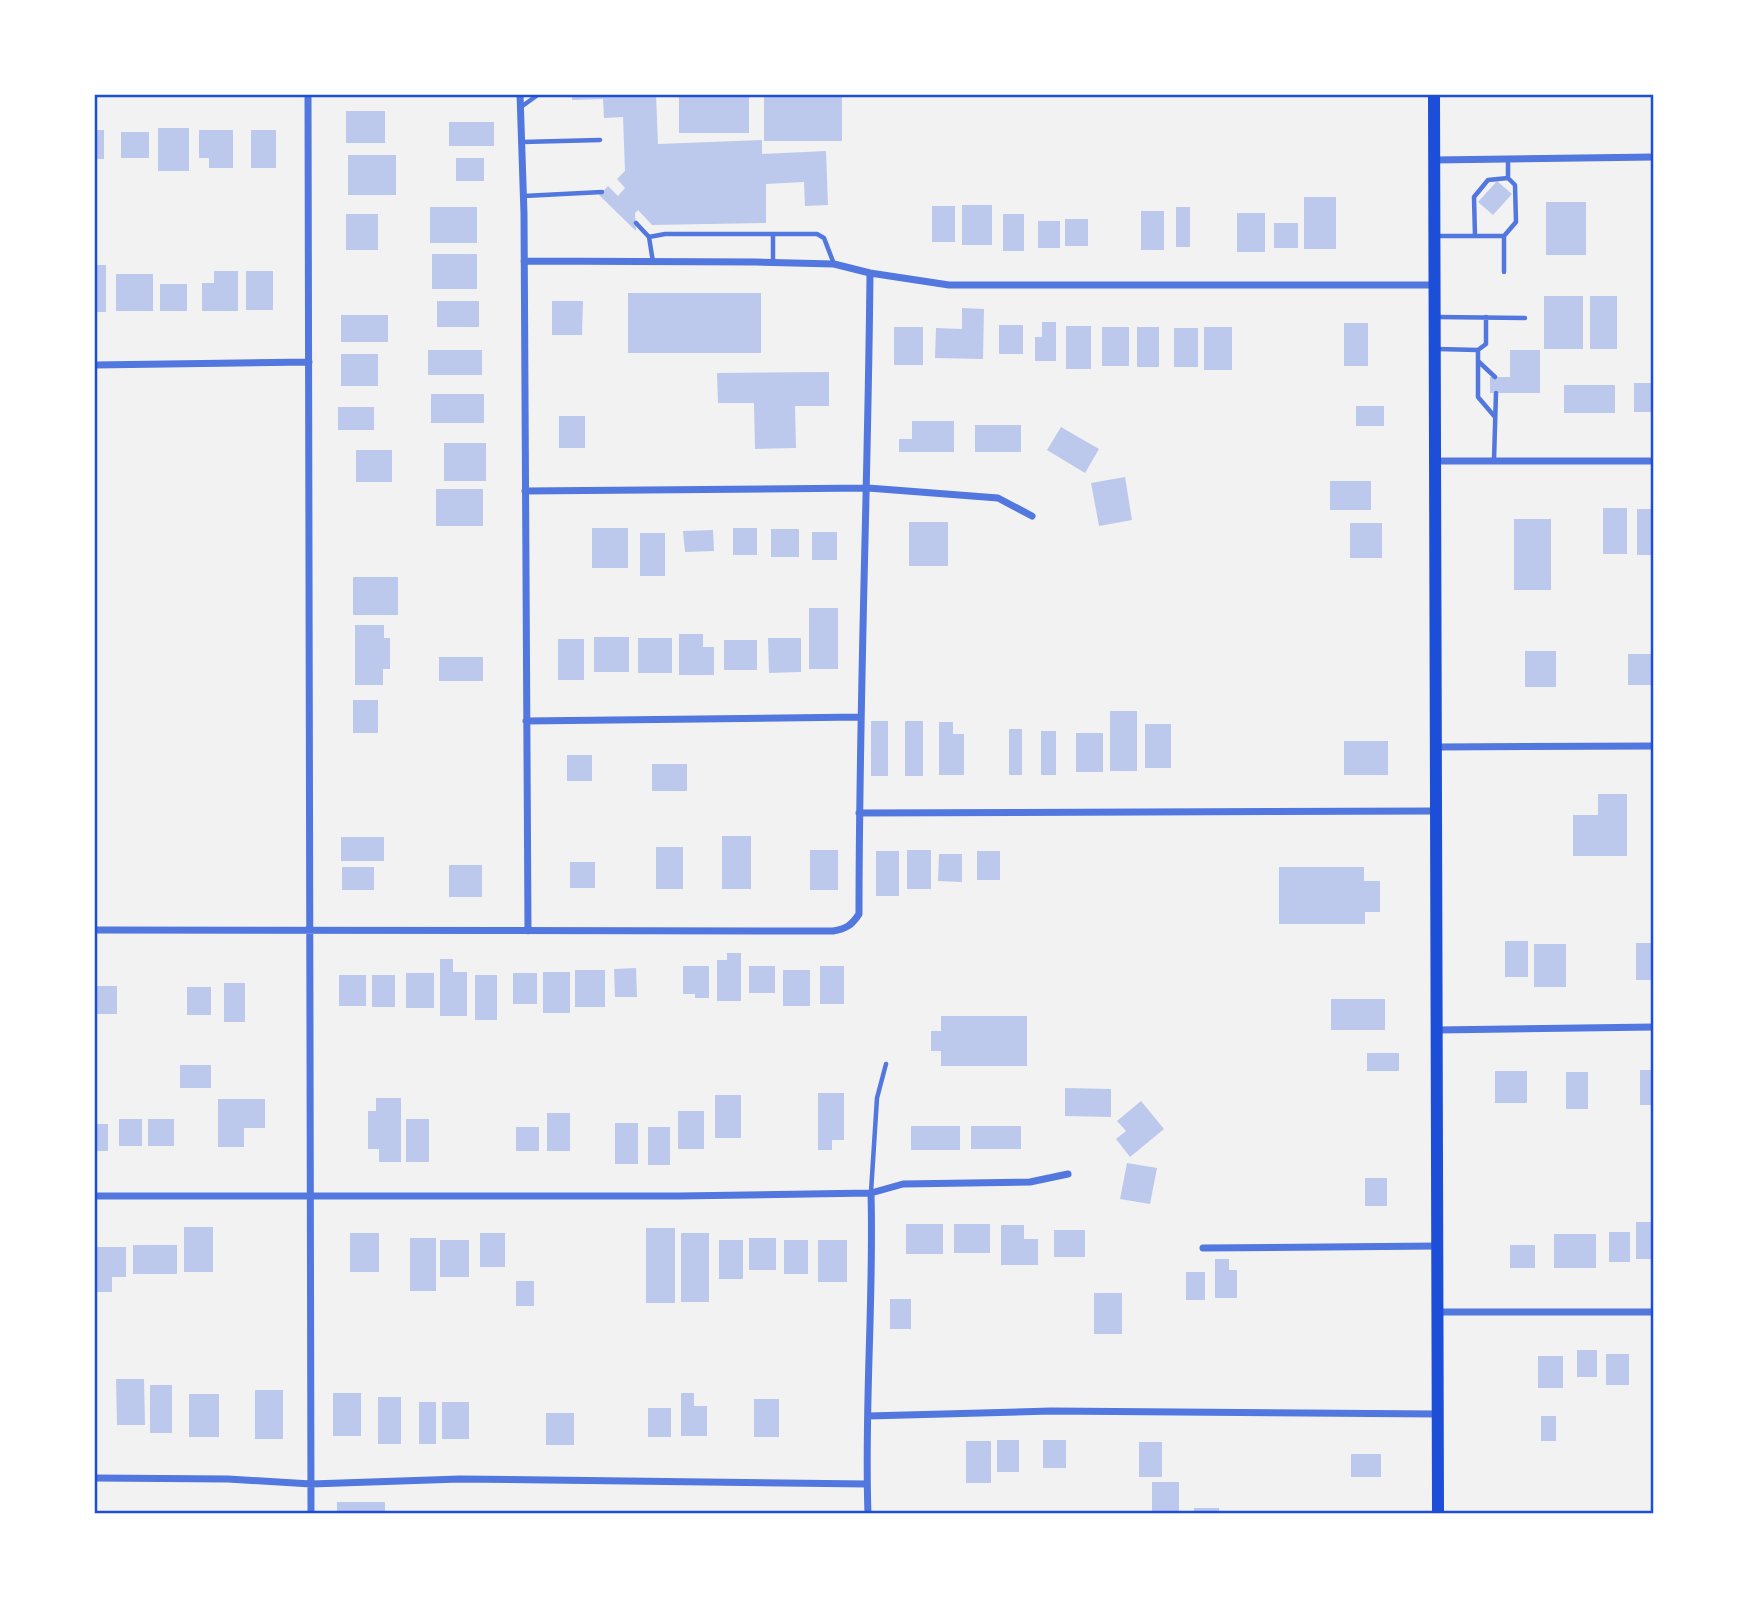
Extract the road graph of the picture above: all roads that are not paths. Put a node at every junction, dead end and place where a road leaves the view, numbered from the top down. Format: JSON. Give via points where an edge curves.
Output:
{"nodes":[{"id":1,"x":308,"y":94,"type":"edge"},
{"id":2,"x":520,"y":94,"type":"edge"},
{"id":3,"x":539,"y":94,"type":"edge"},
{"id":4,"x":1434,"y":94,"type":"edge"},
{"id":5,"x":520,"y":107,"type":"junction"},
{"id":6,"x":600,"y":140,"type":"dead end"},
{"id":7,"x":521,"y":142,"type":"junction"},
{"id":8,"x":1654,"y":156,"type":"edge"},
{"id":9,"x":1508,"y":159,"type":"junction"},
{"id":10,"x":1434,"y":160,"type":"junction"},
{"id":11,"x":1508,"y":178,"type":"junction"},
{"id":12,"x":602,"y":192,"type":"dead end"},
{"id":13,"x":523,"y":196,"type":"junction"},
{"id":14,"x":635,"y":223,"type":"dead end"},
{"id":15,"x":773,"y":234,"type":"junction"},
{"id":16,"x":1434,"y":236,"type":"junction"},
{"id":17,"x":1475,"y":236,"type":"junction"},
{"id":18,"x":1504,"y":236,"type":"junction"},
{"id":19,"x":649,"y":237,"type":"junction"},
{"id":20,"x":524,"y":261,"type":"junction"},
{"id":21,"x":653,"y":261,"type":"junction"},
{"id":22,"x":773,"y":262,"type":"junction"},
{"id":23,"x":834,"y":264,"type":"junction"},
{"id":24,"x":1504,"y":272,"type":"dead end"},
{"id":25,"x":870,"y":273,"type":"junction"},
{"id":26,"x":1435,"y":285,"type":"junction"},
{"id":27,"x":1435,"y":317,"type":"junction"},
{"id":28,"x":1486,"y":317,"type":"junction"},
{"id":29,"x":1524,"y":318,"type":"dead end"},
{"id":30,"x":1436,"y":349,"type":"junction"},
{"id":31,"x":1478,"y":350,"type":"junction"},
{"id":32,"x":309,"y":362,"type":"junction"},
{"id":33,"x":1478,"y":362,"type":"junction"},
{"id":34,"x":94,"y":365,"type":"edge"},
{"id":35,"x":1495,"y":377,"type":"dead end"},
{"id":36,"x":1496,"y":393,"type":"dead end"},
{"id":37,"x":1495,"y":417,"type":"junction"},
{"id":38,"x":1436,"y":461,"type":"junction"},
{"id":39,"x":1494,"y":461,"type":"junction"},
{"id":40,"x":1654,"y":461,"type":"edge"},
{"id":41,"x":868,"y":488,"type":"junction"},
{"id":42,"x":525,"y":491,"type":"junction"},
{"id":43,"x":1032,"y":516,"type":"dead end"},
{"id":44,"x":860,"y":717,"type":"junction"},
{"id":45,"x":526,"y":721,"type":"junction"},
{"id":46,"x":1654,"y":746,"type":"edge"},
{"id":47,"x":1437,"y":747,"type":"junction"},
{"id":48,"x":1437,"y":811,"type":"junction"},
{"id":49,"x":859,"y":813,"type":"junction"},
{"id":50,"x":94,"y":930,"type":"edge"},
{"id":51,"x":311,"y":930,"type":"junction"},
{"id":52,"x":528,"y":931,"type":"junction"},
{"id":53,"x":1654,"y":1027,"type":"edge"},
{"id":54,"x":1437,"y":1030,"type":"junction"},
{"id":55,"x":886,"y":1064,"type":"dead end"},
{"id":56,"x":1068,"y":1174,"type":"dead end"},
{"id":57,"x":871,"y":1193,"type":"junction"},
{"id":58,"x":94,"y":1196,"type":"edge"},
{"id":59,"x":310,"y":1197,"type":"junction"},
{"id":60,"x":1438,"y":1246,"type":"junction"},
{"id":61,"x":1203,"y":1248,"type":"dead end"},
{"id":62,"x":1438,"y":1312,"type":"junction"},
{"id":63,"x":1654,"y":1312,"type":"edge"},
{"id":64,"x":1439,"y":1414,"type":"junction"},
{"id":65,"x":867,"y":1416,"type":"junction"},
{"id":66,"x":94,"y":1478,"type":"edge"},
{"id":67,"x":311,"y":1483,"type":"junction"},
{"id":68,"x":867,"y":1483,"type":"junction"},
{"id":69,"x":311,"y":1514,"type":"edge"},
{"id":70,"x":868,"y":1514,"type":"edge"},
{"id":71,"x":1438,"y":1514,"type":"edge"}],
"edges":[{"from":1,"to":32,"type":"street"},
{"from":2,"to":5,"type":"street"},
{"from":3,"to":5,"type":"lane"},
{"from":4,"to":10,"type":"main road"},
{"from":5,"to":7,"type":"street"},
{"from":6,"to":7,"type":"lane"},
{"from":7,"to":13,"type":"street"},
{"from":8,"to":9,"type":"street"},
{"from":9,"to":10,"type":"street"},
{"from":9,"to":11,"type":"lane"},
{"from":10,"to":16,"type":"main road"},
{"from":11,"to":17,"type":"lane","via":[[1488,180],[1474,197]]},
{"from":11,"to":18,"type":"lane","via":[[1515,185],[1516,222]]},
{"from":12,"to":13,"type":"lane"},
{"from":13,"to":20,"type":"street"},
{"from":14,"to":19,"type":"lane"},
{"from":15,"to":19,"type":"lane"},
{"from":15,"to":22,"type":"lane"},
{"from":15,"to":23,"type":"lane","via":[[817,234],[824,238]]},
{"from":16,"to":17,"type":"lane"},
{"from":16,"to":26,"type":"main road"},
{"from":17,"to":18,"type":"lane"},
{"from":18,"to":24,"type":"lane"},
{"from":19,"to":21,"type":"lane"},
{"from":20,"to":21,"type":"street"},
{"from":20,"to":42,"type":"street"},
{"from":21,"to":22,"type":"street"},
{"from":22,"to":23,"type":"street"},
{"from":23,"to":25,"type":"street"},
{"from":25,"to":26,"type":"street","via":[[949,285]]},
{"from":25,"to":41,"type":"street"},
{"from":26,"to":27,"type":"main road"},
{"from":27,"to":28,"type":"lane"},
{"from":27,"to":30,"type":"main road"},
{"from":28,"to":29,"type":"lane"},
{"from":28,"to":31,"type":"lane","via":[[1486,344]]},
{"from":30,"to":31,"type":"lane"},
{"from":30,"to":38,"type":"main road"},
{"from":31,"to":33,"type":"lane"},
{"from":32,"to":34,"type":"street"},
{"from":32,"to":51,"type":"street"},
{"from":33,"to":35,"type":"lane"},
{"from":33,"to":37,"type":"lane","via":[[1478,397]]},
{"from":36,"to":37,"type":"lane"},
{"from":37,"to":39,"type":"lane"},
{"from":38,"to":39,"type":"street"},
{"from":38,"to":47,"type":"main road"},
{"from":39,"to":40,"type":"street"},
{"from":41,"to":42,"type":"street"},
{"from":41,"to":43,"type":"street","via":[[998,498]]},
{"from":41,"to":44,"type":"street"},
{"from":42,"to":45,"type":"street"},
{"from":44,"to":45,"type":"street"},
{"from":44,"to":49,"type":"street"},
{"from":45,"to":52,"type":"street"},
{"from":46,"to":47,"type":"street"},
{"from":47,"to":48,"type":"main road"},
{"from":48,"to":49,"type":"street"},
{"from":48,"to":54,"type":"main road"},
{"from":49,"to":52,"type":"street","via":[[859,914],[844,930]]},
{"from":50,"to":51,"type":"street"},
{"from":51,"to":52,"type":"street"},
{"from":51,"to":59,"type":"street"},
{"from":53,"to":54,"type":"street"},
{"from":54,"to":60,"type":"main road"},
{"from":55,"to":57,"type":"lane","via":[[877,1098]]},
{"from":56,"to":57,"type":"street","via":[[1030,1182],[903,1184]]},
{"from":57,"to":59,"type":"street"},
{"from":57,"to":65,"type":"street"},
{"from":58,"to":59,"type":"street"},
{"from":59,"to":67,"type":"street"},
{"from":60,"to":61,"type":"street"},
{"from":60,"to":62,"type":"main road"},
{"from":62,"to":63,"type":"street"},
{"from":62,"to":64,"type":"main road"},
{"from":64,"to":65,"type":"street","via":[[1038,1411]]},
{"from":64,"to":71,"type":"main road"},
{"from":65,"to":68,"type":"street"},
{"from":66,"to":67,"type":"street"},
{"from":67,"to":68,"type":"street","via":[[460,1479]]},
{"from":67,"to":69,"type":"street"},
{"from":68,"to":70,"type":"street"}]}
